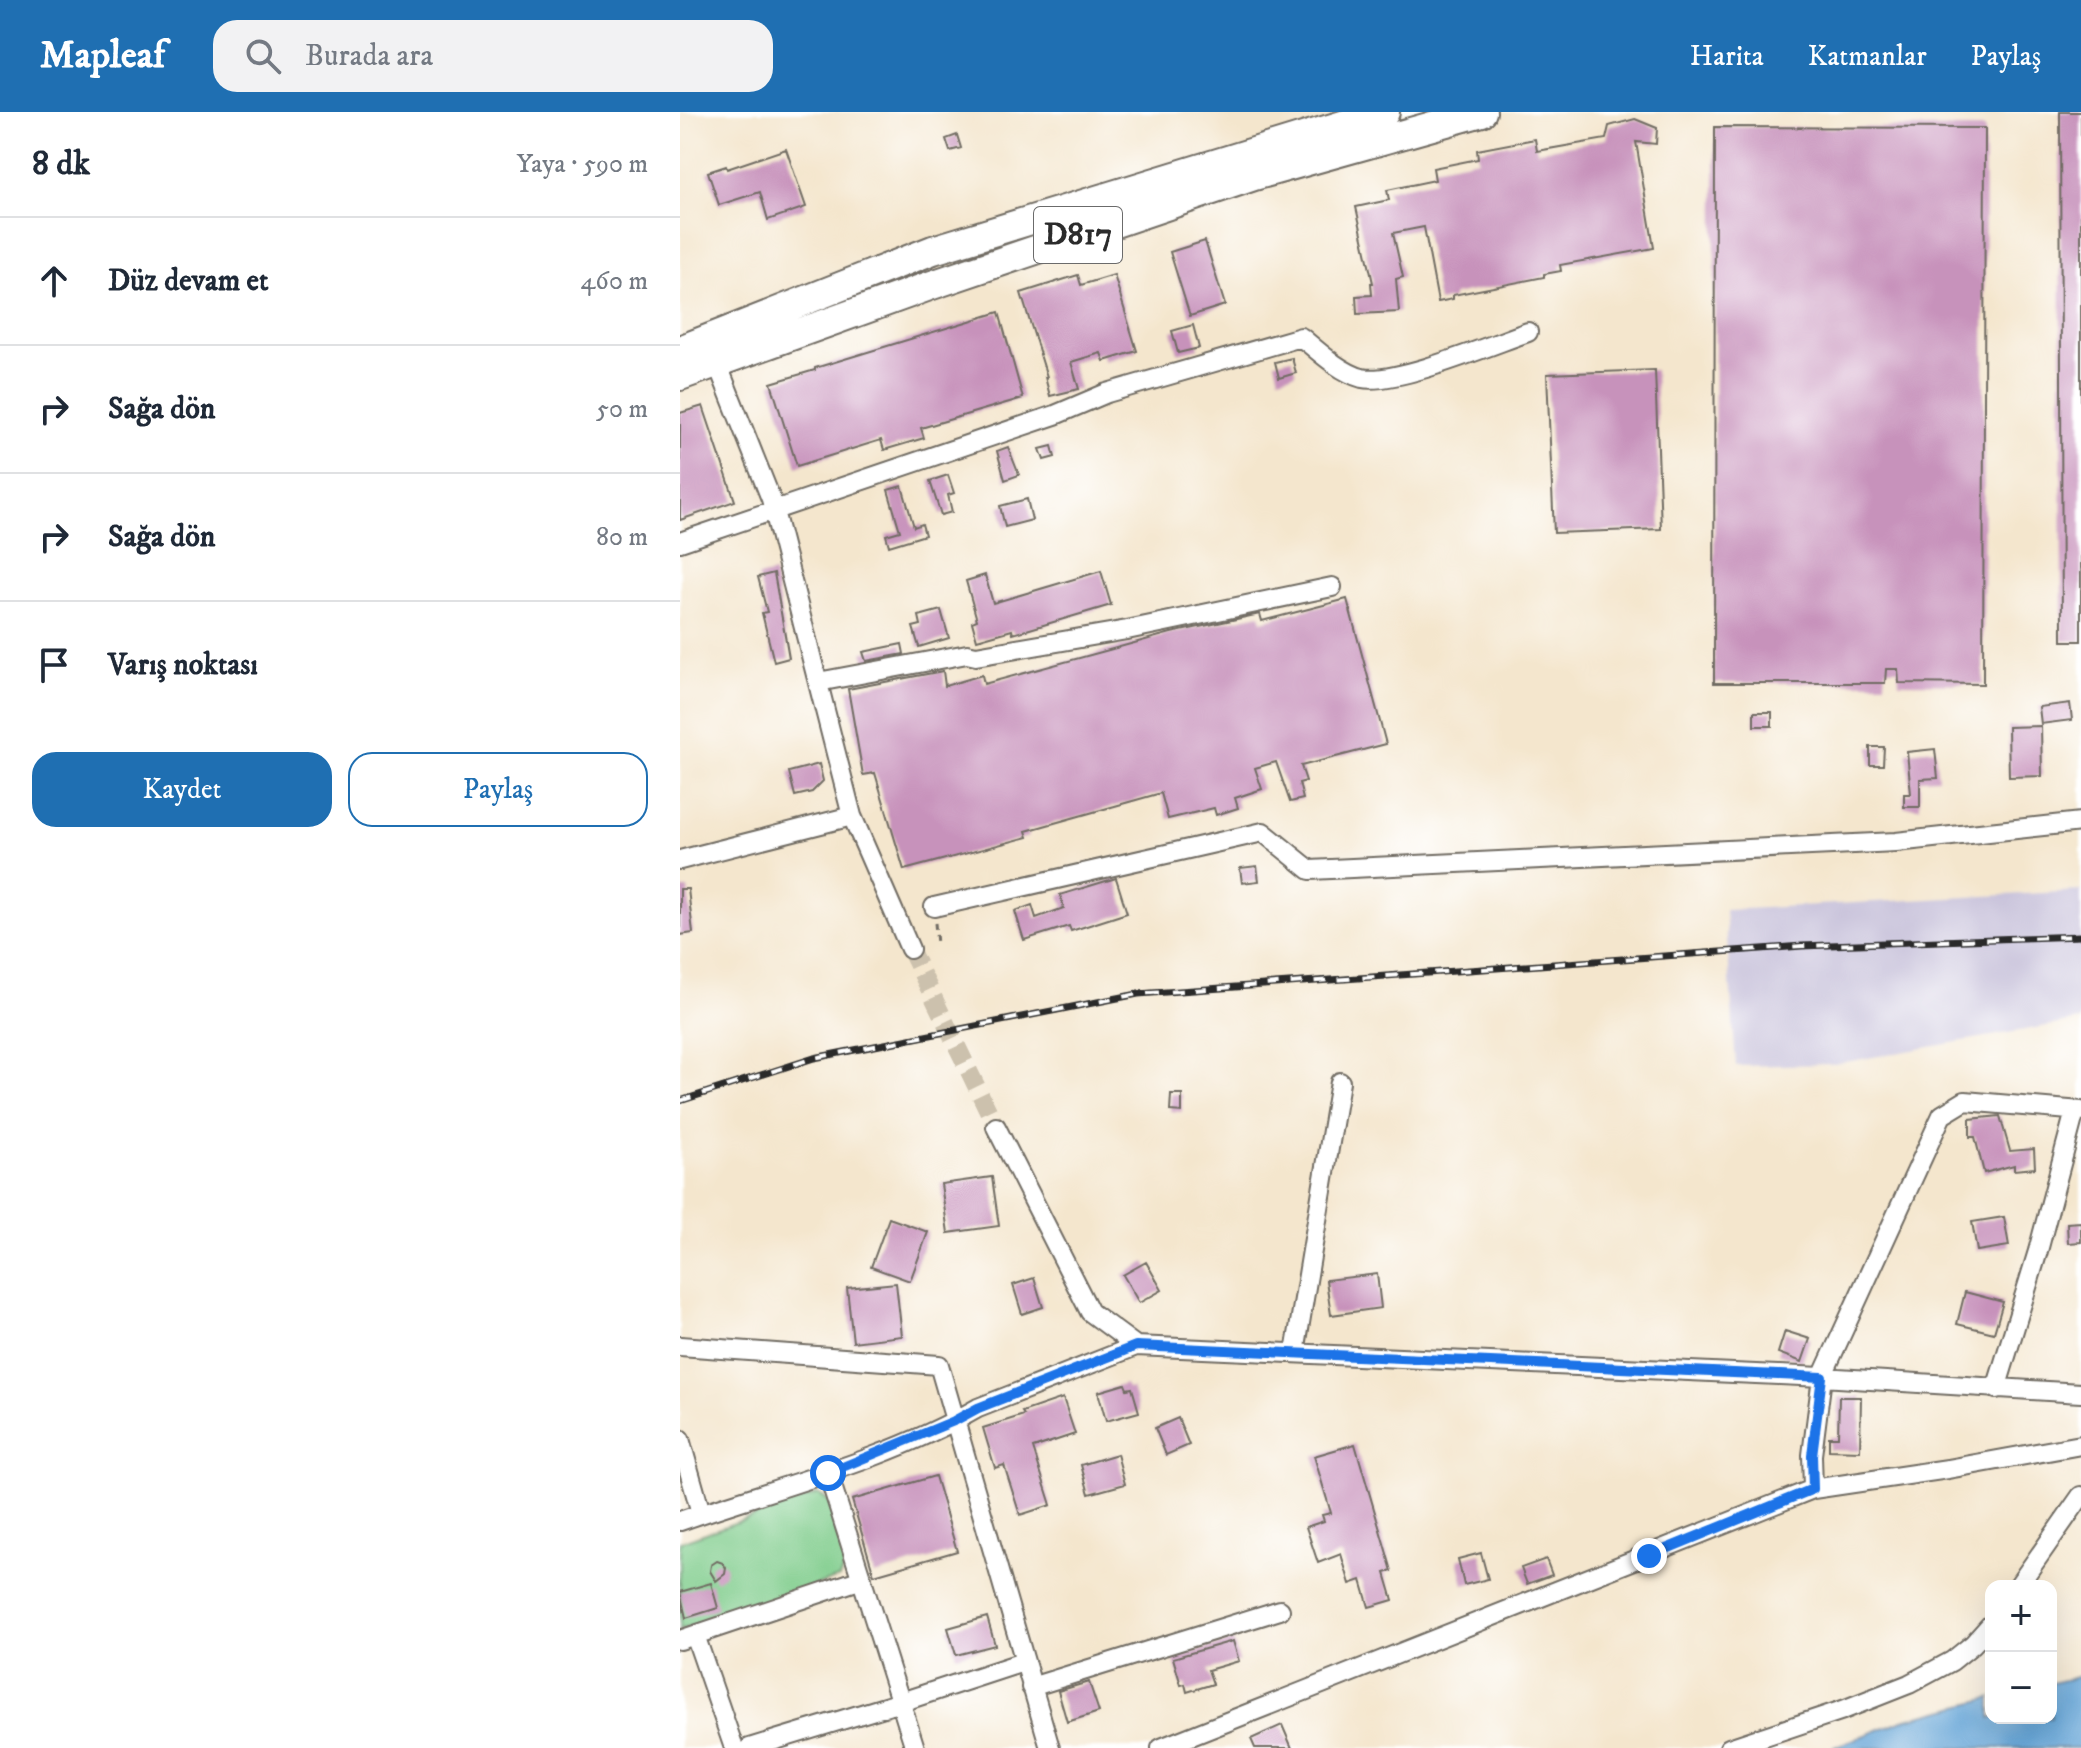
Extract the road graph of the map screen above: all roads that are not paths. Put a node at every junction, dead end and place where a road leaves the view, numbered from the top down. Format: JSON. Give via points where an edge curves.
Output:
{"nodes":[{"id":1,"x":1385,"y":112,"type":"edge"},
{"id":2,"x":1482,"y":112,"type":"edge"},
{"id":3,"x":1528,"y":332,"type":"dead end"},
{"id":4,"x":680,"y":350,"type":"edge"},
{"id":5,"x":711,"y":350,"type":"junction"},
{"id":6,"x":680,"y":376,"type":"edge"},
{"id":7,"x":774,"y":510,"type":"junction"},
{"id":8,"x":680,"y":542,"type":"edge"},
{"id":9,"x":1332,"y":587,"type":"dead end"},
{"id":10,"x":818,"y":682,"type":"junction"},
{"id":11,"x":852,"y":816,"type":"junction"},
{"id":12,"x":2081,"y":822,"type":"edge"},
{"id":13,"x":680,"y":860,"type":"edge"},
{"id":14,"x":934,"y":907,"type":"road end"},
{"id":15,"x":910,"y":949,"type":"tunnel mouth"},
{"id":16,"x":1340,"y":1082,"type":"dead end"},
{"id":17,"x":2078,"y":1111,"type":"edge"},
{"id":18,"x":996,"y":1127,"type":"tunnel mouth"},
{"id":19,"x":680,"y":1346,"type":"edge"},
{"id":20,"x":1136,"y":1346,"type":"junction"},
{"id":21,"x":1295,"y":1353,"type":"junction"},
{"id":22,"x":1822,"y":1377,"type":"junction"},
{"id":23,"x":1996,"y":1389,"type":"junction"},
{"id":24,"x":2081,"y":1393,"type":"edge"},
{"id":25,"x":954,"y":1421,"type":"junction"},
{"id":26,"x":680,"y":1439,"type":"edge"},
{"id":27,"x":2081,"y":1445,"type":"edge"},
{"id":28,"x":828,"y":1473,"type":"junction"},
{"id":29,"x":1813,"y":1489,"type":"junction"},
{"id":30,"x":2081,"y":1496,"type":"edge"},
{"id":31,"x":701,"y":1513,"type":"junction"},
{"id":32,"x":680,"y":1521,"type":"edge"},
{"id":33,"x":862,"y":1579,"type":"junction"},
{"id":34,"x":2022,"y":1580,"type":"edge"},
{"id":35,"x":1280,"y":1610,"type":"dead end"},
{"id":36,"x":1985,"y":1631,"type":"edge"},
{"id":37,"x":687,"y":1638,"type":"edge"},
{"id":38,"x":1023,"y":1662,"type":"junction"},
{"id":39,"x":1031,"y":1687,"type":"junction"},
{"id":40,"x":901,"y":1702,"type":"junction"},
{"id":41,"x":734,"y":1748,"type":"edge"},
{"id":42,"x":749,"y":1748,"type":"edge"},
{"id":43,"x":915,"y":1748,"type":"edge"},
{"id":44,"x":1050,"y":1748,"type":"edge"},
{"id":45,"x":1161,"y":1748,"type":"edge"},
{"id":46,"x":1729,"y":1748,"type":"edge"}],
"edges":[{"from":1,"to":5,"type":"highway","number":"D817","via":[[933,250]]},
{"from":2,"to":5,"type":"highway","number":"D817","via":[[1239,181],[932,285]]},
{"from":3,"to":7,"type":"street","via":[[1405,375],[1363,378],[1301,337],[1107,393]]},
{"from":4,"to":5,"type":"highway","number":"D817"},
{"from":5,"to":6,"type":"highway","number":"D817"},
{"from":5,"to":7,"type":"street"},
{"from":7,"to":8,"type":"street"},
{"from":7,"to":10,"type":"street"},
{"from":9,"to":10,"type":"street","via":[[1127,630]]},
{"from":10,"to":11,"type":"street"},
{"from":11,"to":13,"type":"street"},
{"from":11,"to":15,"type":"street"},
{"from":12,"to":14,"type":"street","via":[[1896,842],[1310,870],[1263,832]]},
{"from":16,"to":21,"type":"street"},
{"from":17,"to":22,"type":"street","via":[[1965,1101],[1942,1115]]},
{"from":17,"to":23,"type":"street"},
{"from":18,"to":20,"type":"street","via":[[1090,1312]]},
{"from":19,"to":25,"type":"street","via":[[939,1365]]},
{"from":20,"to":21,"type":"street"},
{"from":20,"to":25,"type":"street"},
{"from":21,"to":22,"type":"street"},
{"from":22,"to":23,"type":"street"},
{"from":22,"to":29,"type":"street"},
{"from":23,"to":24,"type":"street"},
{"from":25,"to":28,"type":"street"},
{"from":25,"to":38,"type":"street"},
{"from":26,"to":31,"type":"street"},
{"from":27,"to":29,"type":"street"},
{"from":28,"to":31,"type":"street"},
{"from":28,"to":33,"type":"street"},
{"from":29,"to":45,"type":"street"},
{"from":30,"to":34,"type":"street"},
{"from":31,"to":32,"type":"street"},
{"from":33,"to":37,"type":"street"},
{"from":33,"to":40,"type":"street"},
{"from":35,"to":39,"type":"street"},
{"from":36,"to":46,"type":"street","via":[[1952,1661],[1909,1684]]},
{"from":37,"to":41,"type":"street"},
{"from":38,"to":39,"type":"street"},
{"from":38,"to":40,"type":"street"},
{"from":39,"to":44,"type":"street"},
{"from":40,"to":42,"type":"street"},
{"from":40,"to":43,"type":"street"}]}
